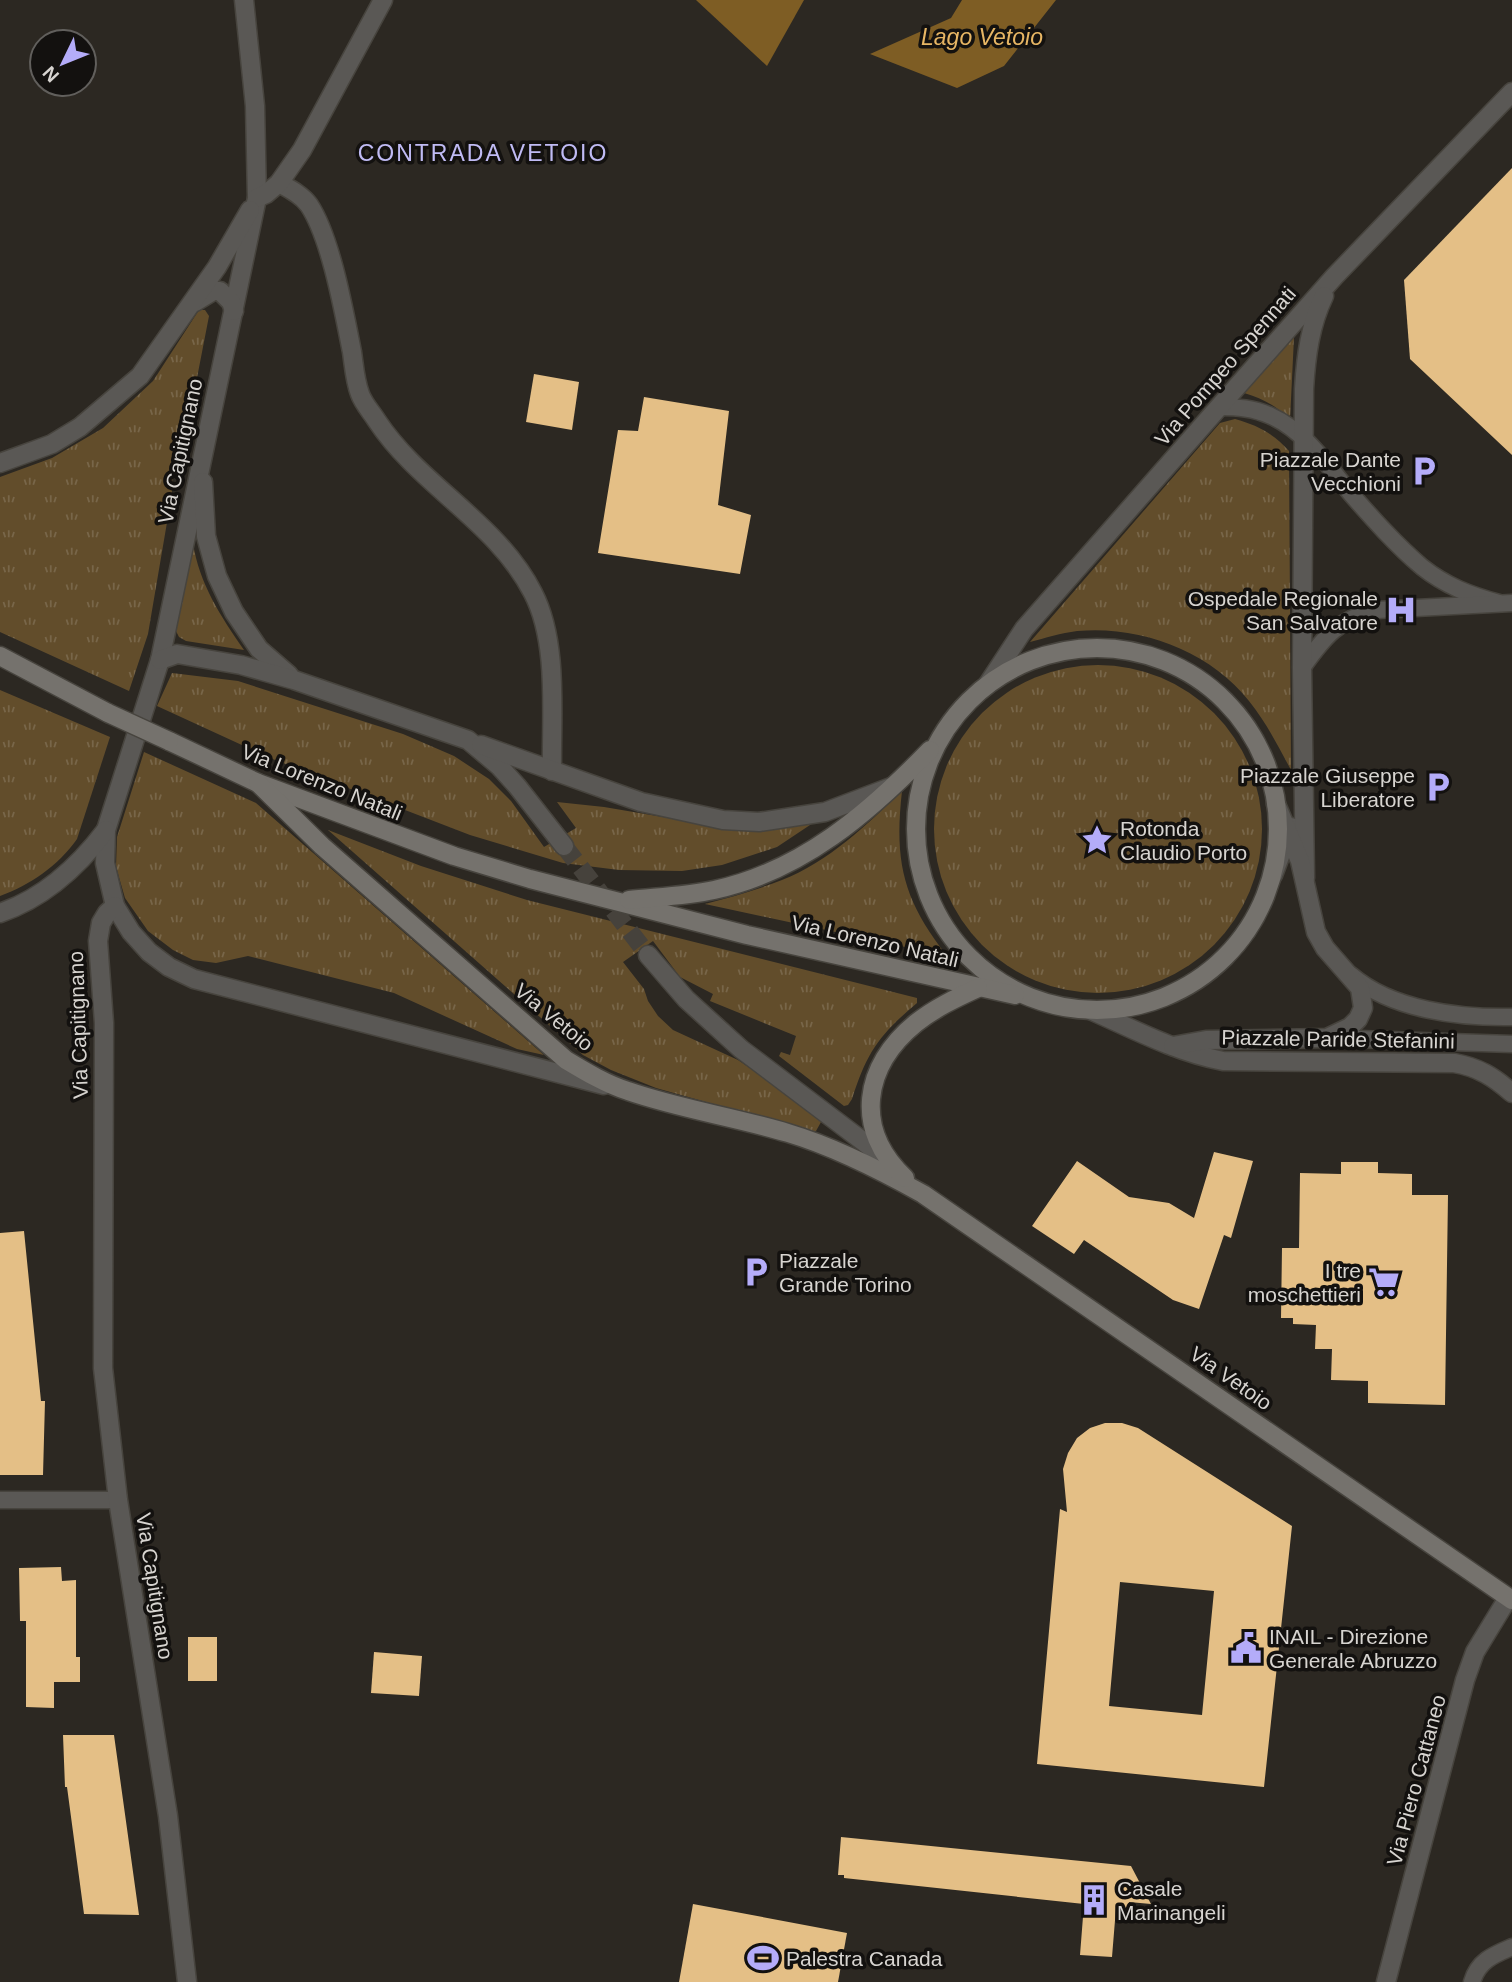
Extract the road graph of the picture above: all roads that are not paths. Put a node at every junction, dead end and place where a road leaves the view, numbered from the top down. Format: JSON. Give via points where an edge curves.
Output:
{"nodes":[{"id":1,"x":244,"y":0,"type":"edge"},
{"id":2,"x":383,"y":0,"type":"edge"},
{"id":3,"x":1512,"y":92,"type":"edge"},
{"id":4,"x":279,"y":183,"type":"junction"},
{"id":5,"x":257,"y":198,"type":"junction"},
{"id":6,"x":1334,"y":277,"type":"junction"},
{"id":7,"x":192,"y":303,"type":"junction"},
{"id":8,"x":233,"y":311,"type":"junction"},
{"id":9,"x":1219,"y":407,"type":"junction"},
{"id":10,"x":1303,"y":439,"type":"junction"},
{"id":11,"x":202,"y":457,"type":"junction"},
{"id":12,"x":0,"y":463,"type":"edge"},
{"id":13,"x":1506,"y":603,"type":"edge"},
{"id":14,"x":0,"y":656,"type":"edge"},
{"id":15,"x":160,"y":660,"type":"junction"},
{"id":16,"x":0,"y":664,"type":"edge"},
{"id":17,"x":1302,"y":668,"type":"junction"},
{"id":18,"x":23,"y":670,"type":"junction"},
{"id":19,"x":294,"y":680,"type":"junction"},
{"id":20,"x":988,"y":684,"type":"junction"},
{"id":21,"x":468,"y":740,"type":"junction"},
{"id":22,"x":938,"y":742,"type":"junction"},
{"id":23,"x":552,"y":771,"type":"junction"},
{"id":24,"x":1304,"y":773,"type":"junction"},
{"id":25,"x":258,"y":783,"type":"junction"},
{"id":26,"x":897,"y":784,"type":"junction"},
{"id":27,"x":1276,"y":804,"type":"junction"},
{"id":28,"x":106,"y":830,"type":"junction"},
{"id":29,"x":1290,"y":831,"type":"junction"},
{"id":30,"x":564,"y":846,"type":"tunnel mouth"},
{"id":31,"x":1273,"y":875,"type":"junction"},
{"id":32,"x":1304,"y":878,"type":"junction"},
{"id":33,"x":619,"y":901,"type":"junction"},
{"id":34,"x":115,"y":906,"type":"junction"},
{"id":35,"x":0,"y":913,"type":"edge"},
{"id":36,"x":648,"y":955,"type":"tunnel mouth"},
{"id":37,"x":1347,"y":971,"type":"junction"},
{"id":38,"x":978,"y":988,"type":"junction"},
{"id":39,"x":1041,"y":1001,"type":"junction"},
{"id":40,"x":1090,"y":1010,"type":"junction"},
{"id":41,"x":1512,"y":1017,"type":"edge"},
{"id":42,"x":1327,"y":1038,"type":"junction"},
{"id":43,"x":1512,"y":1044,"type":"edge"},
{"id":44,"x":1173,"y":1046,"type":"junction"},
{"id":45,"x":1506,"y":1087,"type":"edge"},
{"id":46,"x":628,"y":1091,"type":"junction"},
{"id":47,"x":889,"y":1161,"type":"junction"},
{"id":48,"x":923,"y":1194,"type":"junction"},
{"id":49,"x":0,"y":1500,"type":"edge"},
{"id":50,"x":118,"y":1500,"type":"junction"},
{"id":51,"x":1510,"y":1599,"type":"edge"},
{"id":52,"x":1512,"y":1947,"type":"edge"},
{"id":53,"x":187,"y":1982,"type":"edge"},
{"id":54,"x":1386,"y":1982,"type":"edge"},
{"id":55,"x":1472,"y":1982,"type":"edge"}],
"edges":[{"from":1,"to":5,"type":"street","name":"Via Capitignano","via":[[255,106]]},
{"from":2,"to":4,"type":"street","via":[[327,107]]},
{"from":3,"to":6,"type":"street","name":"Via Pompeo Spennati"},
{"from":4,"to":5,"type":"street"},
{"from":4,"to":23,"type":"street","via":[[309,205],[327,248],[360,395],[389,439],[513,560],[534,594],[552,670]]},
{"from":5,"to":7,"type":"street"},
{"from":5,"to":8,"type":"street","name":"Via Capitignano"},
{"from":6,"to":9,"type":"street","name":"Via Pompeo Spennati"},
{"from":6,"to":10,"type":"street","via":[[1317,309],[1307,349]]},
{"from":7,"to":8,"type":"street","via":[[220,291]]},
{"from":7,"to":12,"type":"street","via":[[140,376],[80,427],[52,444]]},
{"from":8,"to":11,"type":"street","name":"Via Capitignano"},
{"from":9,"to":10,"type":"lane","via":[[1250,408],[1273,417]]},
{"from":9,"to":20,"type":"street","name":"Via Pompeo Spennati","via":[[1024,629]]},
{"from":10,"to":13,"type":"lane","via":[[1422,566],[1447,585]]},
{"from":10,"to":17,"type":"street"},
{"from":11,"to":15,"type":"street","name":"Via Capitignano"},
{"from":11,"to":19,"type":"street","via":[[206,537],[217,576],[234,612],[260,649]]},
{"from":13,"to":17,"type":"lane","via":[[1377,610],[1349,618]]},
{"from":14,"to":18,"type":"street","name":"Via Lorenzo Natali"},
{"from":15,"to":19,"type":"street","via":[[177,654]]},
{"from":15,"to":28,"type":"street","name":"Via Capitignano"},
{"from":16,"to":18,"type":"street","name":"Via Lorenzo Natali"},
{"from":17,"to":24,"type":"street"},
{"from":18,"to":25,"type":"street","name":"Via Lorenzo Natali","bridge":true},
{"from":19,"to":21,"type":"street"},
{"from":20,"to":22,"type":"street","via":[[960,710]]},
{"from":20,"to":27,"type":"street","via":[[1043,656],[1074,649],[1136,652],[1166,662],[1194,676],[1240,718],[1257,744]]},
{"from":21,"to":23,"type":"street"},
{"from":21,"to":30,"type":"street","via":[[499,766]]},
{"from":22,"to":26,"type":"street","name":"Via Lorenzo Natali"},
{"from":22,"to":39,"type":"street","via":[[922,786],[916,824],[928,890],[949,933],[968,955],[990,974]]},
{"from":23,"to":26,"type":"street","via":[[641,802],[723,820],[759,822],[825,812]]},
{"from":24,"to":29,"type":"street"},
{"from":24,"to":32,"type":"street"},
{"from":25,"to":33,"type":"street","name":"Via Lorenzo Natali","via":[[454,856]]},
{"from":25,"to":46,"type":"street","name":"Via Vetoio","via":[[322,846],[566,1060]]},
{"from":26,"to":33,"type":"street","name":"Via Lorenzo Natali","via":[[831,839],[772,871],[714,890]]},
{"from":27,"to":29,"type":"street","name":"Piazzale Paride Stefanini"},
{"from":27,"to":31,"type":"street"},
{"from":28,"to":34,"type":"street","name":"Via Capitignano","via":[[105,863]]},
{"from":28,"to":35,"type":"street","via":[[69,873]]},
{"from":29,"to":31,"type":"street"},
{"from":29,"to":32,"type":"street","name":"Piazzale Paride Stefanini"},
{"from":31,"to":40,"type":"street","via":[[1242,937],[1191,984],[1125,1008]]},
{"from":32,"to":37,"type":"street","name":"Piazzale Paride Stefanini","via":[[1315,932]]},
{"from":33,"to":38,"type":"street","name":"Via Lorenzo Natali"},
{"from":34,"to":46,"type":"street","via":[[149,952],[194,979]]},
{"from":34,"to":50,"type":"street","name":"Via Capitignano","via":[[101,923],[98,941],[104,1023],[103,1367]]},
{"from":36,"to":47,"type":"street","via":[[686,999],[741,1049]]},
{"from":37,"to":41,"type":"lane","via":[[1391,1000],[1442,1012]]},
{"from":37,"to":42,"type":"street","name":"Piazzale Paride Stefanini","via":[[1360,988],[1363,1008],[1350,1027]]},
{"from":38,"to":39,"type":"street","name":"Via Lorenzo Natali"},
{"from":38,"to":47,"type":"street","name":"Via Vetoio","via":[[915,1025],[879,1070],[870,1117]]},
{"from":39,"to":40,"type":"street"},
{"from":40,"to":44,"type":"street","name":"Piazzale Paride Stefanini"},
{"from":42,"to":43,"type":"lane"},
{"from":42,"to":44,"type":"street","name":"Piazzale Paride Stefanini","via":[[1206,1040]]},
{"from":44,"to":45,"type":"street","name":"Piazzale Paride Stefanini","via":[[1223,1061],[1454,1063],[1471,1066]]},
{"from":46,"to":48,"type":"street","name":"Via Vetoio","via":[[790,1133],[845,1154]]},
{"from":47,"to":48,"type":"street","name":"Via Vetoio"},
{"from":48,"to":51,"type":"street","name":"Via Vetoio"},
{"from":49,"to":50,"type":"lane"},
{"from":50,"to":53,"type":"street","name":"Via Capitignano","via":[[168,1816]]},
{"from":51,"to":54,"type":"street","name":"Via Piero Cattaneo","via":[[1475,1652],[1465,1680]]},
{"from":52,"to":55,"type":"lane","via":[[1476,1968]]}]}
